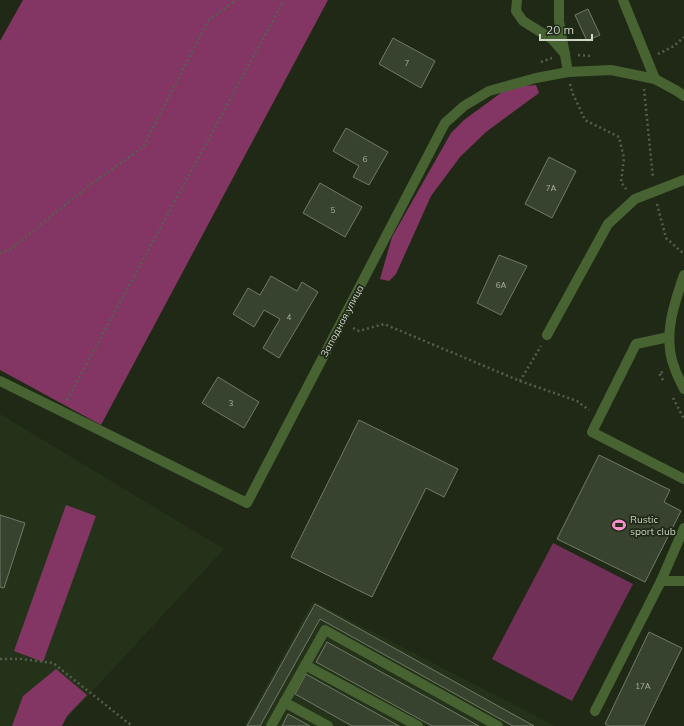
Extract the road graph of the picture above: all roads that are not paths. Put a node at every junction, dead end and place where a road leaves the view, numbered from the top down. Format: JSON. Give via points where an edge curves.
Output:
{"nodes":[{"id":1,"x":517,"y":0,"type":"edge"},
{"id":2,"x":558,"y":0,"type":"edge"},
{"id":3,"x":623,"y":0,"type":"edge"},
{"id":4,"x":565,"y":54,"type":"junction"},
{"id":5,"x":568,"y":72,"type":"junction"},
{"id":6,"x":655,"y":79,"type":"junction"},
{"id":7,"x":684,"y":96,"type":"edge"},
{"id":8,"x":684,"y":180,"type":"edge"},
{"id":9,"x":684,"y":275,"type":"edge"},
{"id":10,"x":547,"y":334,"type":"road end"},
{"id":11,"x":669,"y":337,"type":"junction"},
{"id":12,"x":0,"y":381,"type":"edge"},
{"id":13,"x":684,"y":389,"type":"edge"},
{"id":14,"x":684,"y":479,"type":"edge"},
{"id":15,"x":684,"y":528,"type":"edge"},
{"id":16,"x":661,"y":581,"type":"junction"},
{"id":17,"x":684,"y":581,"type":"edge"},
{"id":18,"x":305,"y":665,"type":"junction"},
{"id":19,"x":284,"y":702,"type":"junction"},
{"id":20,"x":595,"y":711,"type":"dead end"},
{"id":21,"x":271,"y":726,"type":"edge"},
{"id":22,"x":328,"y":726,"type":"edge"},
{"id":23,"x":418,"y":726,"type":"edge"},
{"id":24,"x":498,"y":726,"type":"edge"}],
"edges":[{"from":1,"to":4,"type":"street","via":[[516,11],[523,21],[552,39]]},
{"from":2,"to":4,"type":"street"},
{"from":3,"to":6,"type":"street"},
{"from":4,"to":5,"type":"street"},
{"from":5,"to":6,"type":"street","name":"Западная улица","via":[[611,70]]},
{"from":5,"to":12,"type":"street","name":"Западная улица","via":[[490,91],[464,106],[445,123],[247,503]]},
{"from":6,"to":7,"type":"street","name":"Западная улица"},
{"from":8,"to":10,"type":"street","via":[[635,199],[608,224]]},
{"from":9,"to":11,"type":"street","via":[[674,305]]},
{"from":11,"to":13,"type":"street","via":[[674,368]]},
{"from":11,"to":14,"type":"street","via":[[636,344],[592,432]]},
{"from":15,"to":16,"type":"street"},
{"from":16,"to":17,"type":"street"},
{"from":16,"to":20,"type":"street"},
{"from":18,"to":19,"type":"street"},
{"from":18,"to":23,"type":"street"},
{"from":18,"to":24,"type":"street","via":[[325,630]]},
{"from":19,"to":21,"type":"street"},
{"from":19,"to":22,"type":"street"}]}
